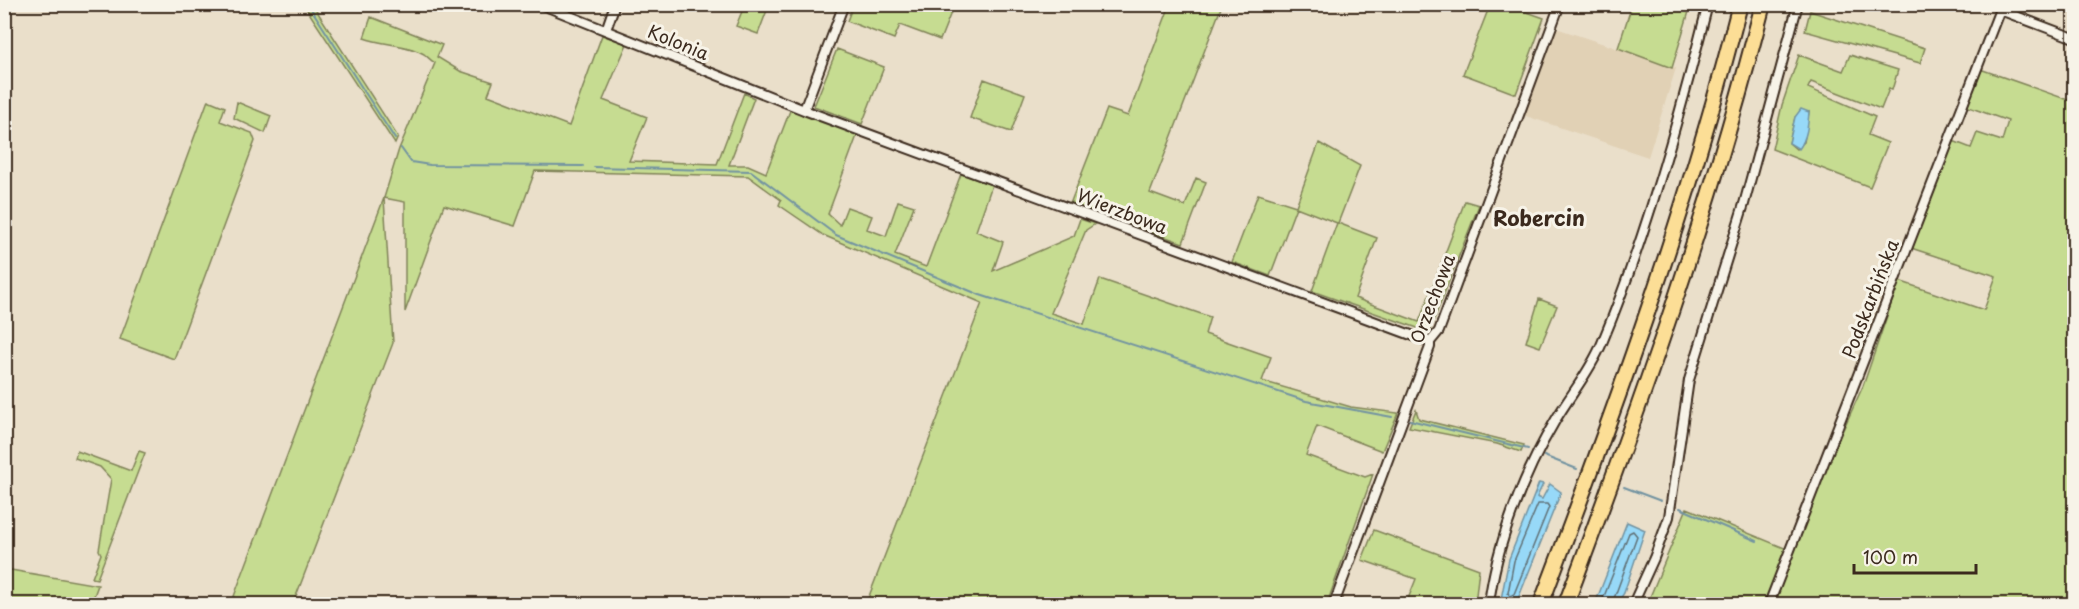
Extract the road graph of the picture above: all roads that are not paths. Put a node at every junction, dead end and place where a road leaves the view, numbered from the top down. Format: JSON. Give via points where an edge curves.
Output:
{"nodes":[{"id":1,"x":540,"y":4,"type":"edge"},
{"id":2,"x":615,"y":4,"type":"edge"},
{"id":3,"x":844,"y":4,"type":"edge"},
{"id":4,"x":1560,"y":4,"type":"edge"},
{"id":5,"x":1708,"y":4,"type":"edge"},
{"id":6,"x":1740,"y":4,"type":"edge"},
{"id":7,"x":1763,"y":4,"type":"edge"},
{"id":8,"x":1798,"y":4,"type":"edge"},
{"id":9,"x":2001,"y":7,"type":"edge"},
{"id":10,"x":606,"y":30,"type":"junction"},
{"id":11,"x":2074,"y":38,"type":"edge"},
{"id":12,"x":804,"y":110,"type":"junction"},
{"id":13,"x":1430,"y":342,"type":"junction"},
{"id":14,"x":1334,"y":604,"type":"edge"},
{"id":15,"x":1489,"y":604,"type":"edge"},
{"id":16,"x":1541,"y":604,"type":"edge"},
{"id":17,"x":1566,"y":604,"type":"edge"},
{"id":18,"x":1633,"y":604,"type":"edge"},
{"id":19,"x":1769,"y":604,"type":"edge"}],
"edges":[{"from":1,"to":10,"type":"street","name":"Kolonia"},
{"from":2,"to":10,"type":"street"},
{"from":3,"to":12,"type":"street"},
{"from":4,"to":13,"type":"street","name":"Orzechowa","via":[[1439,332]]},
{"from":5,"to":15,"type":"street","via":[[1654,191],[1611,321],[1591,366],[1556,420],[1533,466],[1496,565]]},
{"from":6,"to":16,"type":"highway","via":[[1684,203],[1636,348]]},
{"from":7,"to":17,"type":"highway","via":[[1673,309]]},
{"from":8,"to":18,"type":"street","via":[[1744,204],[1689,380],[1669,517]]},
{"from":9,"to":11,"type":"street"},
{"from":9,"to":19,"type":"street","name":"Podskarbińska"},
{"from":10,"to":12,"type":"street","name":"Kolonia"},
{"from":12,"to":13,"type":"street","name":"Wierzbowa"},
{"from":13,"to":14,"type":"street","name":"Orzechowa"}]}
